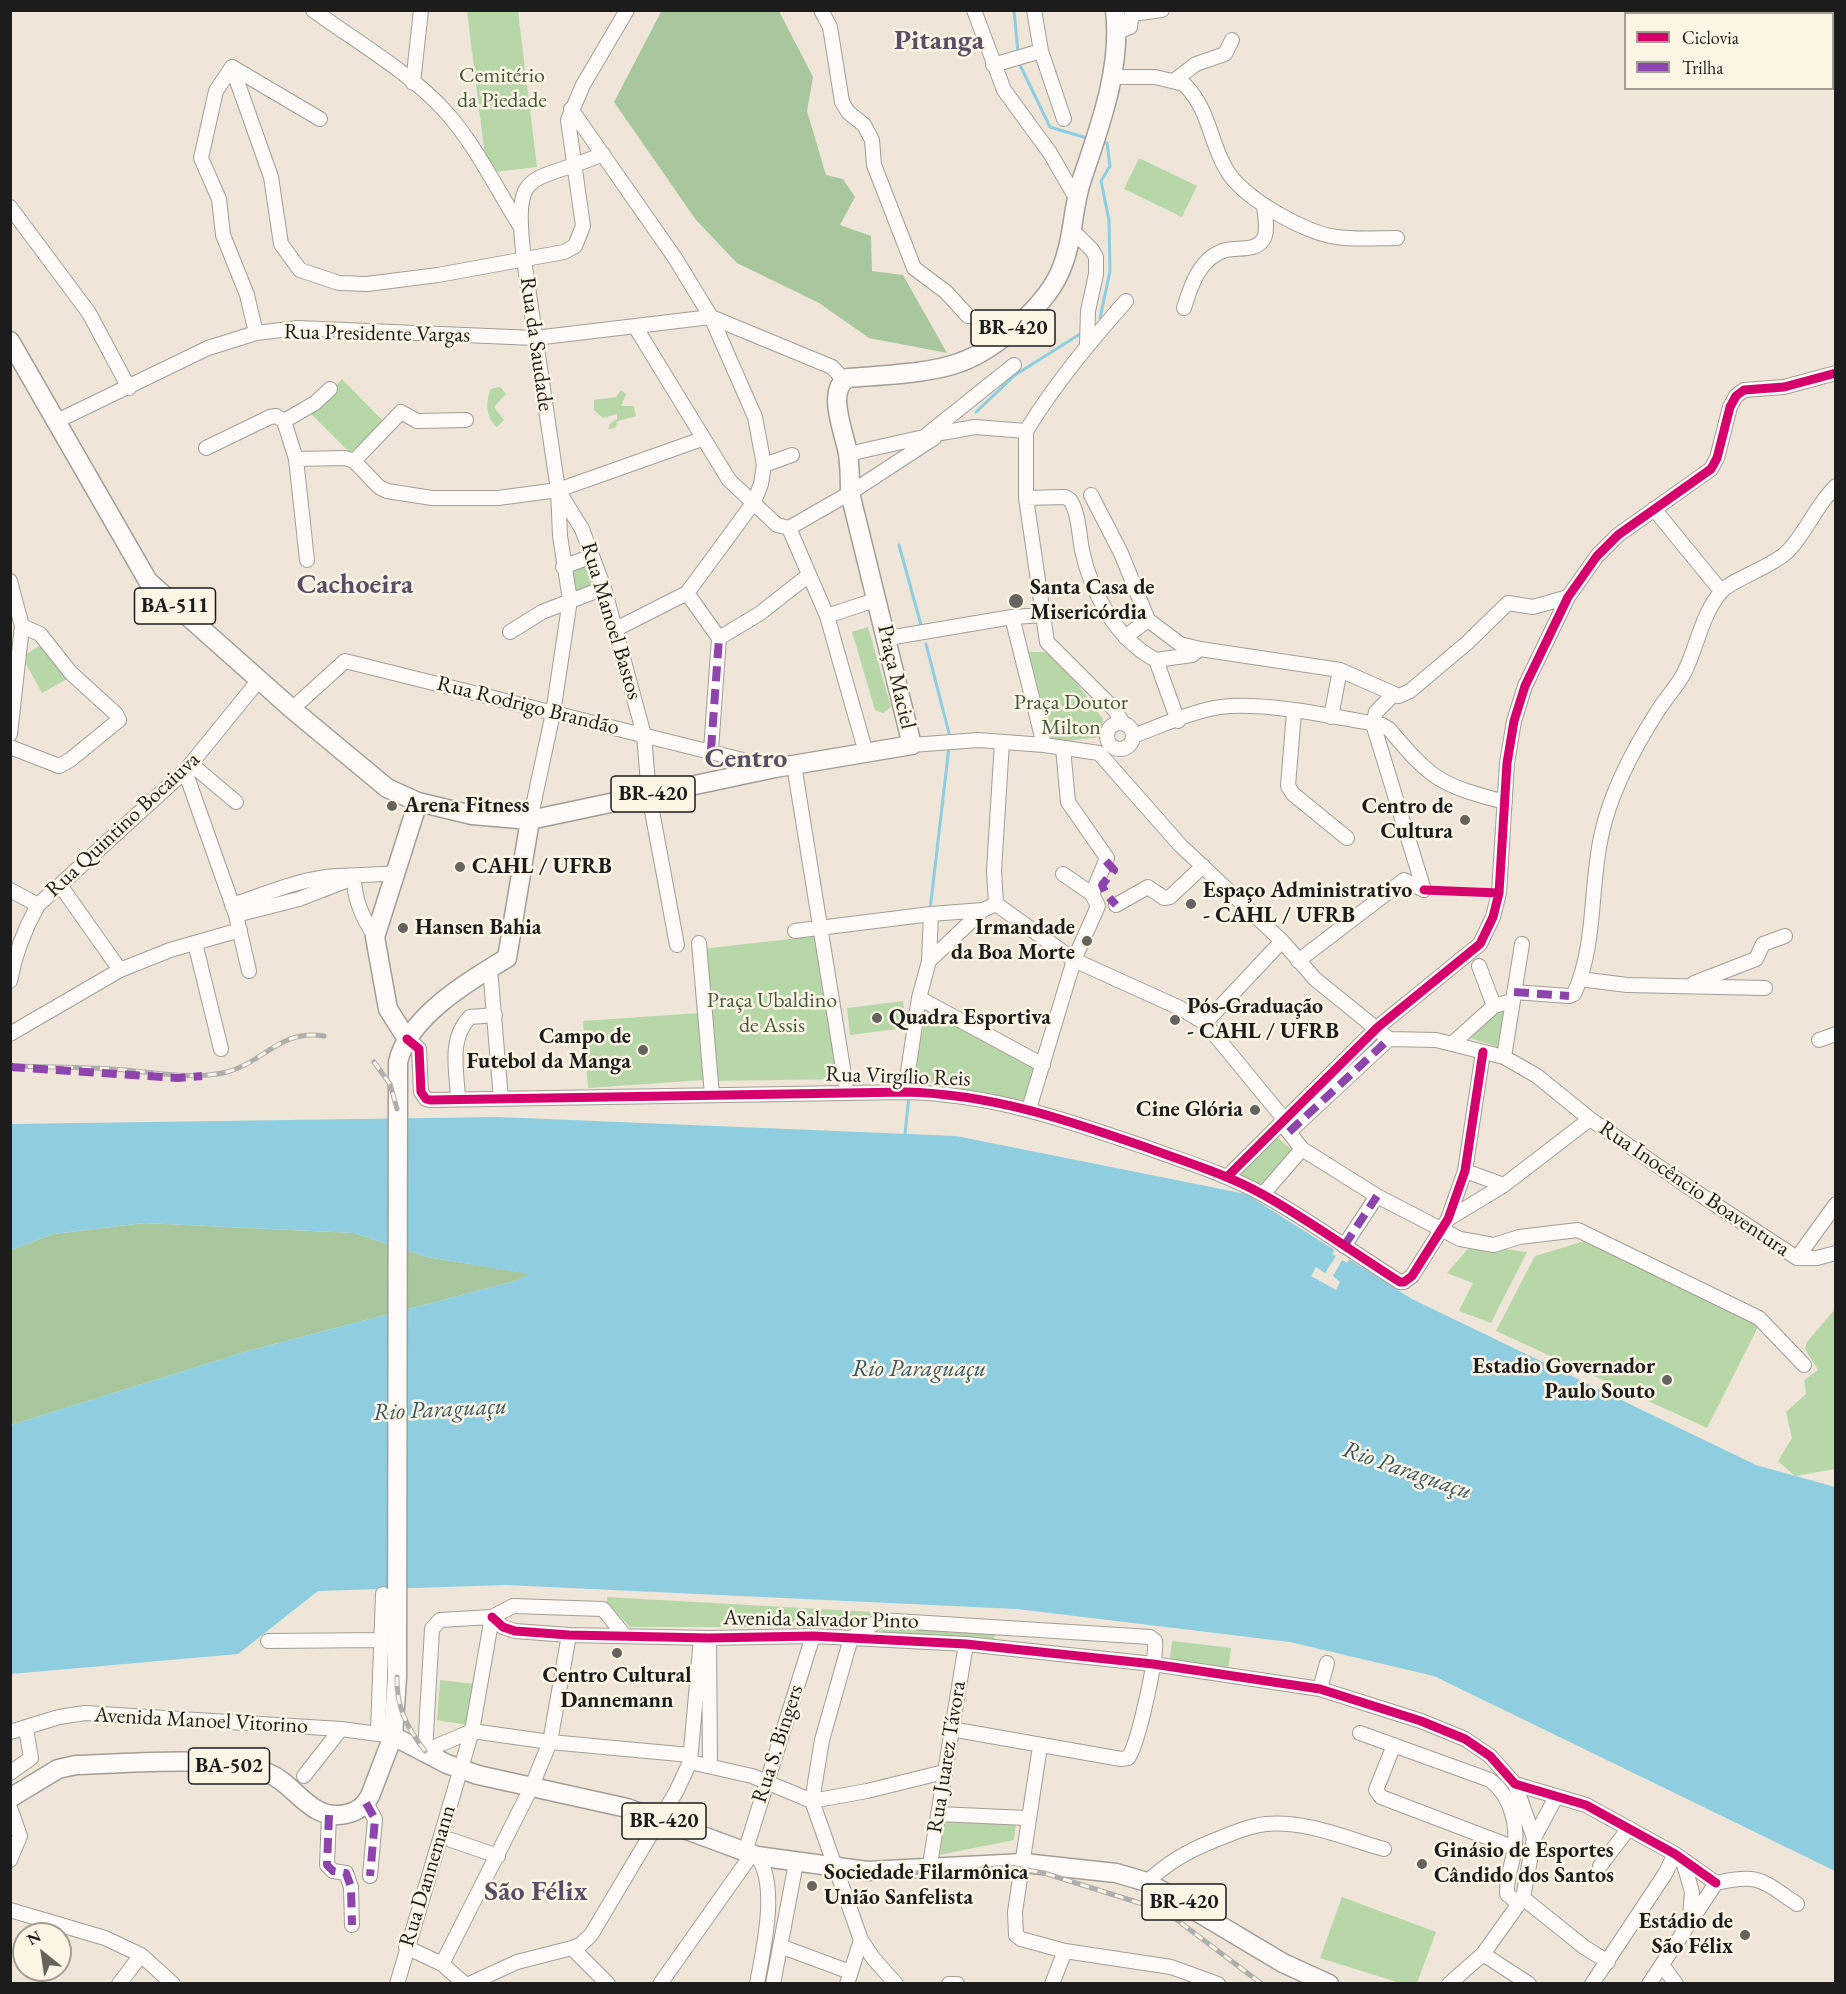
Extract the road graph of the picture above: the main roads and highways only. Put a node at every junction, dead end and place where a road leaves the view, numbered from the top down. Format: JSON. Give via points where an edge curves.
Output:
{"nodes":[{"id":1,"x":1126,"y":12,"type":"edge"},
{"id":2,"x":10,"y":341,"type":"edge"},
{"id":3,"x":418,"y":802,"type":"junction"},
{"id":4,"x":530,"y":820,"type":"junction"},
{"id":5,"x":407,"y":1039,"type":"junction"},
{"id":6,"x":386,"y":1734,"type":"junction"},
{"id":7,"x":10,"y":1798,"type":"edge"},
{"id":8,"x":1329,"y":1983,"type":"edge"}],
"edges":[{"from":1,"to":4,"type":"main road","name":"Praça Maciel","number":"BR-420","via":[[1117,32],[1113,77],[1076,198],[1074,232],[1061,271],[1045,297],[1025,318],[961,362],[838,374],[837,400],[848,454],[850,493],[912,745],[775,768]]},
{"from":2,"to":3,"type":"main road","number":"BA-511","via":[[148,581],[387,788]]},
{"from":3,"to":4,"type":"main road","number":"BR-420","via":[[472,815]]},
{"from":3,"to":5,"type":"main road","via":[[375,937],[388,1009]]},
{"from":4,"to":5,"type":"main road","via":[[507,958],[444,1000]]},
{"from":5,"to":6,"type":"main road","via":[[398,1062],[397,1109],[397,1677]]},
{"from":6,"to":7,"type":"main road","number":"BA-502","via":[[366,1803],[353,1812],[329,1815],[314,1809],[267,1772],[190,1761],[58,1769]]},
{"from":6,"to":8,"type":"main road","number":"BR-420","via":[[461,1769],[627,1808],[751,1854],[796,1863],[867,1871],[1024,1863],[1116,1873],[1147,1882],[1283,1963]]}]}
